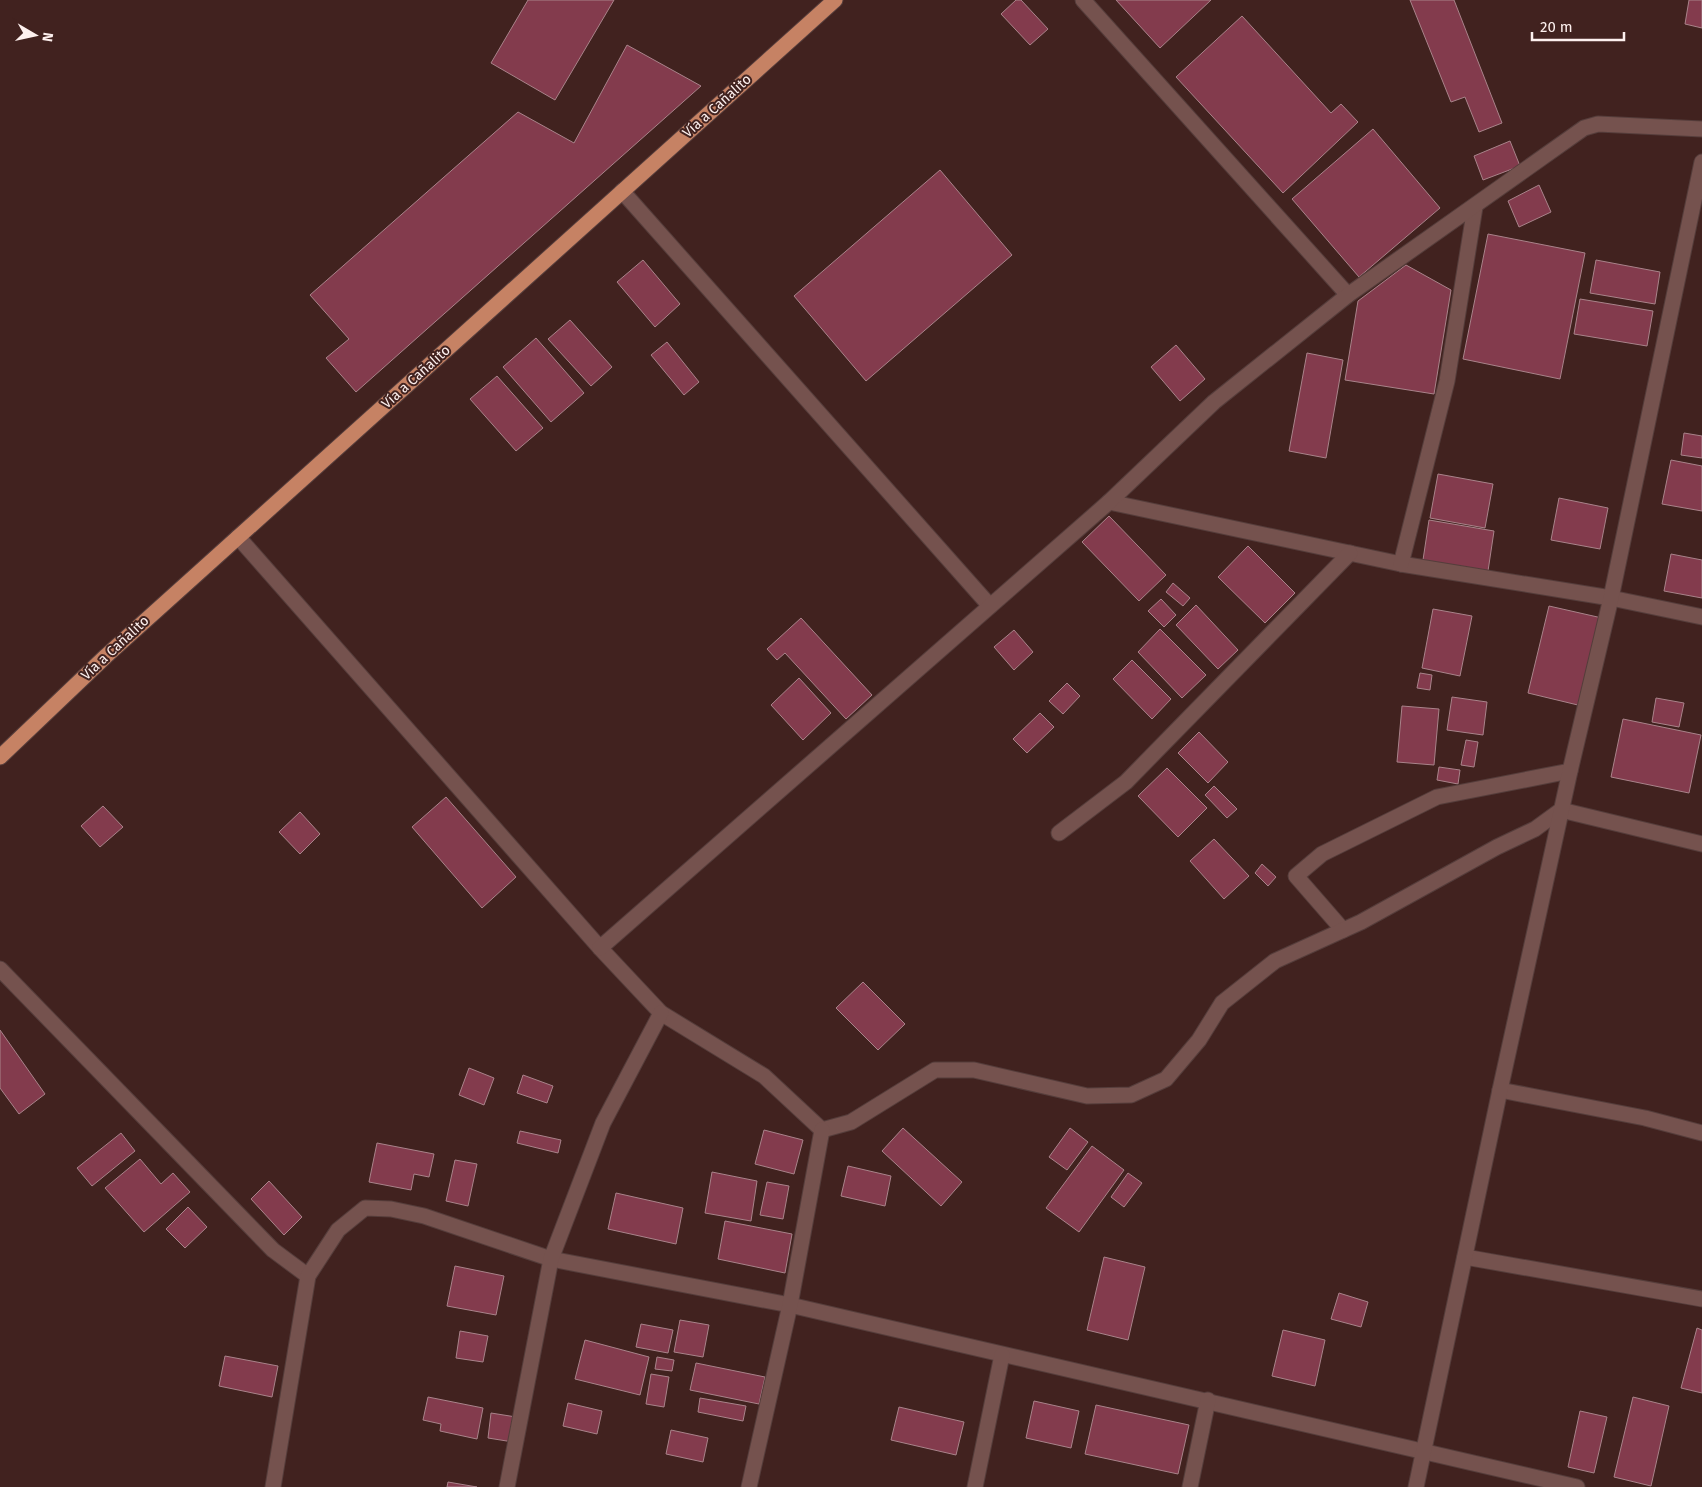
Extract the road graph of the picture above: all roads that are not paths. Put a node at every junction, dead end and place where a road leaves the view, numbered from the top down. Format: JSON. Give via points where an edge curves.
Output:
{"nodes":[{"id":1,"x":835,"y":0,"type":"edge"},
{"id":2,"x":1083,"y":0,"type":"edge"},
{"id":3,"x":1702,"y":129,"type":"edge"},
{"id":4,"x":1702,"y":162,"type":"edge"},
{"id":5,"x":622,"y":191,"type":"junction"},
{"id":6,"x":1475,"y":207,"type":"junction"},
{"id":7,"x":1348,"y":295,"type":"junction"},
{"id":8,"x":1109,"y":502,"type":"junction"},
{"id":9,"x":238,"y":537,"type":"junction"},
{"id":10,"x":1350,"y":553,"type":"junction"},
{"id":11,"x":1401,"y":564,"type":"junction"},
{"id":12,"x":1611,"y":598,"type":"junction"},
{"id":13,"x":990,"y":606,"type":"junction"},
{"id":14,"x":1702,"y":618,"type":"edge"},
{"id":15,"x":0,"y":757,"type":"edge"},
{"id":16,"x":1570,"y":771,"type":"junction"},
{"id":17,"x":1561,"y":810,"type":"junction"},
{"id":18,"x":1059,"y":833,"type":"dead end"},
{"id":19,"x":1702,"y":844,"type":"edge"},
{"id":20,"x":1343,"y":930,"type":"junction"},
{"id":21,"x":600,"y":948,"type":"junction"},
{"id":22,"x":0,"y":969,"type":"edge"},
{"id":23,"x":661,"y":1013,"type":"junction"},
{"id":24,"x":1500,"y":1090,"type":"junction"},
{"id":25,"x":822,"y":1130,"type":"junction"},
{"id":26,"x":1702,"y":1133,"type":"edge"},
{"id":27,"x":1465,"y":1257,"type":"junction"},
{"id":28,"x":551,"y":1259,"type":"junction"},
{"id":29,"x":308,"y":1276,"type":"junction"},
{"id":30,"x":1702,"y":1299,"type":"edge"},
{"id":31,"x":790,"y":1305,"type":"junction"},
{"id":32,"x":1002,"y":1355,"type":"junction"},
{"id":33,"x":1208,"y":1400,"type":"junction"},
{"id":34,"x":1424,"y":1450,"type":"junction"},
{"id":35,"x":273,"y":1487,"type":"edge"},
{"id":36,"x":507,"y":1487,"type":"edge"},
{"id":37,"x":750,"y":1487,"type":"edge"},
{"id":38,"x":975,"y":1487,"type":"edge"},
{"id":39,"x":1190,"y":1487,"type":"edge"},
{"id":40,"x":1416,"y":1487,"type":"edge"},
{"id":41,"x":1577,"y":1487,"type":"edge"}],
"edges":[{"from":1,"to":5,"type":"main road","name":"Vía a Cañalito"},
{"from":2,"to":7,"type":"street"},
{"from":3,"to":6,"type":"street","via":[[1598,124],[1584,128]]},
{"from":4,"to":12,"type":"street"},
{"from":5,"to":9,"type":"main road","name":"Vía a Cañalito"},
{"from":5,"to":13,"type":"street"},
{"from":6,"to":7,"type":"street"},
{"from":6,"to":11,"type":"street","via":[[1447,381]]},
{"from":7,"to":8,"type":"street","via":[[1214,402]]},
{"from":8,"to":10,"type":"street"},
{"from":8,"to":13,"type":"street"},
{"from":9,"to":15,"type":"main road","name":"Vía a Cañalito"},
{"from":9,"to":21,"type":"street"},
{"from":10,"to":11,"type":"street"},
{"from":10,"to":18,"type":"street","via":[[1126,782]]},
{"from":11,"to":12,"type":"street"},
{"from":12,"to":14,"type":"street"},
{"from":12,"to":16,"type":"street"},
{"from":13,"to":21,"type":"street"},
{"from":16,"to":17,"type":"street"},
{"from":16,"to":20,"type":"street","via":[[1437,797],[1322,854],[1296,876]]},
{"from":17,"to":19,"type":"street"},
{"from":17,"to":20,"type":"street","via":[[1536,829],[1496,847]]},
{"from":17,"to":24,"type":"street"},
{"from":20,"to":25,"type":"street","via":[[1275,960],[1222,1003],[1200,1040],[1166,1079],[1131,1095],[1087,1096],[974,1070],[935,1070],[851,1122]]},
{"from":21,"to":23,"type":"street"},
{"from":22,"to":29,"type":"street","via":[[273,1250]]},
{"from":23,"to":25,"type":"street","via":[[764,1076]]},
{"from":23,"to":28,"type":"street","via":[[603,1123]]},
{"from":24,"to":26,"type":"street","via":[[1645,1118]]},
{"from":24,"to":27,"type":"street"},
{"from":25,"to":31,"type":"street"},
{"from":27,"to":30,"type":"street"},
{"from":27,"to":34,"type":"street"},
{"from":28,"to":29,"type":"street","via":[[424,1216],[391,1209],[365,1208],[338,1230]]},
{"from":28,"to":31,"type":"street"},
{"from":28,"to":36,"type":"street"},
{"from":29,"to":35,"type":"street"},
{"from":31,"to":32,"type":"street"},
{"from":31,"to":37,"type":"street"},
{"from":32,"to":33,"type":"street"},
{"from":32,"to":38,"type":"street"},
{"from":33,"to":34,"type":"street"},
{"from":33,"to":39,"type":"street"},
{"from":34,"to":40,"type":"street"},
{"from":34,"to":41,"type":"street"}]}
